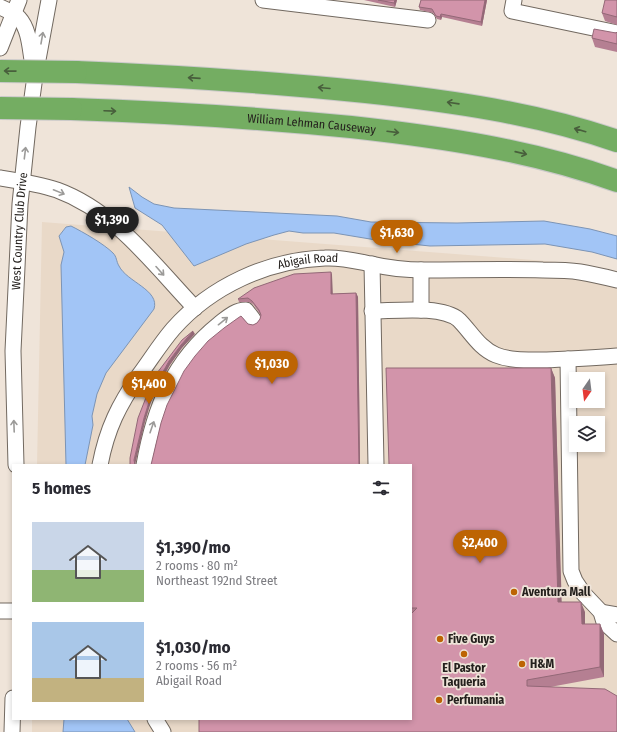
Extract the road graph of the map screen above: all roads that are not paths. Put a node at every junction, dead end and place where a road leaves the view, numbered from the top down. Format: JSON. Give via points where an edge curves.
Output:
{"nodes":[{"id":1,"x":49,"y":0,"type":"edge"},
{"id":2,"x":263,"y":0,"type":"edge"},
{"id":3,"x":514,"y":0,"type":"edge"},
{"id":4,"x":305,"y":3,"type":"edge"},
{"id":5,"x":0,"y":7,"type":"edge"},
{"id":6,"x":17,"y":7,"type":"edge"},
{"id":7,"x":428,"y":20,"type":"dead end"},
{"id":8,"x":617,"y":33,"type":"edge"},
{"id":9,"x":0,"y":48,"type":"edge"},
{"id":10,"x":0,"y":71,"type":"edge"},
{"id":11,"x":35,"y":76,"type":"junction"},
{"id":12,"x":0,"y":108,"type":"edge"},
{"id":13,"x":617,"y":142,"type":"edge"},
{"id":14,"x":0,"y":178,"type":"edge"},
{"id":15,"x":617,"y":180,"type":"edge"},
{"id":16,"x":21,"y":182,"type":"junction"},
{"id":17,"x":372,"y":264,"type":"junction"},
{"id":18,"x":421,"y":270,"type":"junction"},
{"id":19,"x":617,"y":280,"type":"edge"},
{"id":20,"x":195,"y":308,"type":"junction"},
{"id":21,"x":421,"y":310,"type":"junction"},
{"id":22,"x":372,"y":311,"type":"junction"},
{"id":23,"x":253,"y":318,"type":"dead end"},
{"id":24,"x":617,"y":356,"type":"edge"},
{"id":25,"x":568,"y":359,"type":"junction"},
{"id":26,"x":7,"y":383,"type":"edge"},
{"id":27,"x":16,"y":464,"type":"edge"},
{"id":28,"x":100,"y":464,"type":"edge"},
{"id":29,"x":144,"y":464,"type":"edge"},
{"id":30,"x":376,"y":464,"type":"edge"},
{"id":31,"x":0,"y":611,"type":"edge"},
{"id":32,"x":12,"y":611,"type":"edge"},
{"id":33,"x":601,"y":612,"type":"junction"},
{"id":34,"x":617,"y":615,"type":"edge"},
{"id":35,"x":617,"y":634,"type":"edge"},
{"id":36,"x":12,"y":720,"type":"edge"},
{"id":37,"x":156,"y":720,"type":"edge"},
{"id":38,"x":12,"y":732,"type":"edge"},
{"id":39,"x":163,"y":732,"type":"edge"}],
"edges":[{"from":11,"to":1,"type":"street","name":"West Country Club Drive","one_way":true},
{"from":2,"to":4,"type":"street"},
{"from":3,"to":8,"type":"street","via":[[512,11]]},
{"from":4,"to":7,"type":"street"},
{"from":5,"to":6,"type":"street"},
{"from":6,"to":9,"type":"street"},
{"from":6,"to":11,"type":"street","via":[[25,29]]},
{"from":13,"to":10,"type":"highway","one_way":true,"bridge":true,"via":[[564,125],[464,104],[413,97],[225,80],[76,72]]},
{"from":16,"to":11,"type":"street","name":"West Country Club Drive","one_way":true},
{"from":12,"to":15,"type":"highway","name":"William Lehman Causeway","one_way":true,"bridge":true,"via":[[182,114],[368,129],[494,147],[544,158]]},
{"from":14,"to":16,"type":"street"},
{"from":16,"to":20,"type":"street","one_way":true,"via":[[58,191],[102,216],[129,238]]},
{"from":16,"to":26,"type":"street","name":"West Country Club Drive","via":[[13,351]]},
{"from":17,"to":18,"type":"street","name":"Abigail Road"},
{"from":17,"to":20,"type":"street","name":"Abigail Road","via":[[330,258],[283,263],[245,277]]},
{"from":17,"to":22,"type":"street"},
{"from":18,"to":19,"type":"street","name":"Abigail Road","via":[[565,271]]},
{"from":18,"to":21,"type":"street"},
{"from":20,"to":28,"type":"street","name":"Abigail Road","via":[[169,334],[123,400],[110,426]]},
{"from":21,"to":22,"type":"street"},
{"from":21,"to":25,"type":"street","via":[[444,312],[457,318],[480,345],[496,355],[516,360]]},
{"from":22,"to":30,"type":"street"},
{"from":29,"to":23,"type":"street","one_way":true,"via":[[149,436],[162,397],[181,365],[204,336],[231,315],[239,310],[246,310]]},
{"from":24,"to":25,"type":"street"},
{"from":25,"to":33,"type":"street","via":[[571,571],[575,581]]},
{"from":27,"to":26,"type":"street","name":"West Country Club Drive","one_way":true},
{"from":31,"to":32,"type":"street"},
{"from":33,"to":34,"type":"street"},
{"from":33,"to":35,"type":"street","via":[[604,622]]},
{"from":36,"to":38,"type":"street"},
{"from":37,"to":39,"type":"street"}]}
